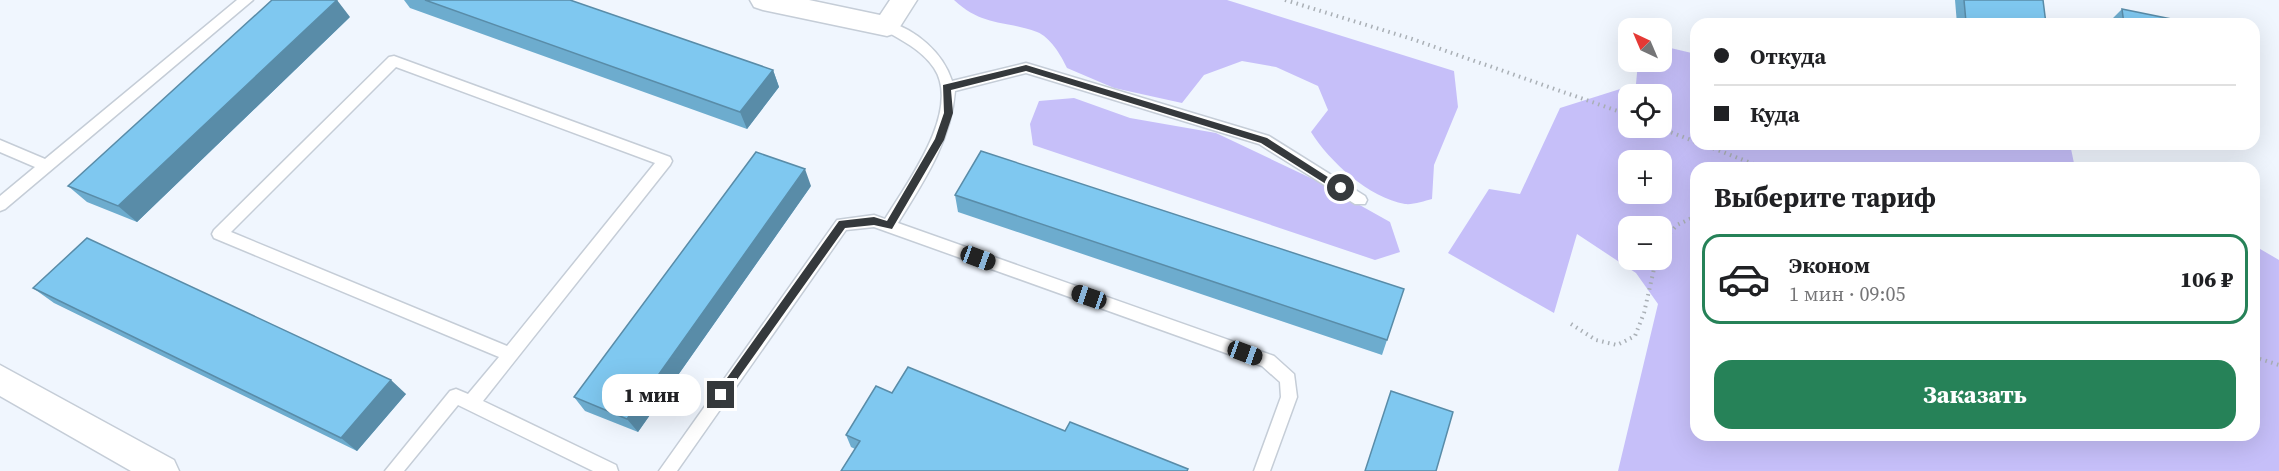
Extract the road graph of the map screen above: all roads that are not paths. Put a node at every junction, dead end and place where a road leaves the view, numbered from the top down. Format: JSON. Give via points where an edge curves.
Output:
{"nodes":[{"id":1,"x":246,"y":0,"type":"edge"},
{"id":2,"x":763,"y":0,"type":"edge"},
{"id":3,"x":904,"y":0,"type":"edge"},
{"id":4,"x":887,"y":26,"type":"junction"},
{"id":5,"x":947,"y":88,"type":"junction"},
{"id":6,"x":0,"y":146,"type":"edge"},
{"id":7,"x":48,"y":166,"type":"junction"},
{"id":8,"x":1360,"y":200,"type":"dead end"},
{"id":9,"x":0,"y":205,"type":"edge"},
{"id":10,"x":889,"y":226,"type":"junction"},
{"id":11,"x":510,"y":354,"type":"junction"},
{"id":12,"x":0,"y":379,"type":"edge"},
{"id":13,"x":471,"y":403,"type":"junction"},
{"id":14,"x":162,"y":471,"type":"edge"},
{"id":15,"x":393,"y":471,"type":"edge"},
{"id":16,"x":610,"y":471,"type":"edge"},
{"id":17,"x":667,"y":471,"type":"edge"},
{"id":18,"x":1262,"y":471,"type":"edge"}],
"edges":[{"from":1,"to":7,"type":"lane"},
{"from":2,"to":4,"type":"street"},
{"from":3,"to":4,"type":"street"},
{"from":4,"to":5,"type":"lane","via":[[914,37],[932,52],[945,70]]},
{"from":5,"to":8,"type":"lane","via":[[1026,68],[1264,140]]},
{"from":5,"to":10,"type":"lane","via":[[949,113],[939,140]]},
{"from":6,"to":7,"type":"lane"},
{"from":7,"to":9,"type":"lane"},
{"from":10,"to":17,"type":"lane","via":[[874,220],[842,224]]},
{"from":10,"to":18,"type":"lane","via":[[1268,361],[1288,379],[1289,397]]},
{"from":11,"to":11,"type":"lane","via":[[665,161],[394,61],[219,234]]},
{"from":11,"to":13,"type":"lane"},
{"from":12,"to":14,"type":"street"},
{"from":13,"to":15,"type":"lane","via":[[456,396]]},
{"from":13,"to":16,"type":"lane"}]}
